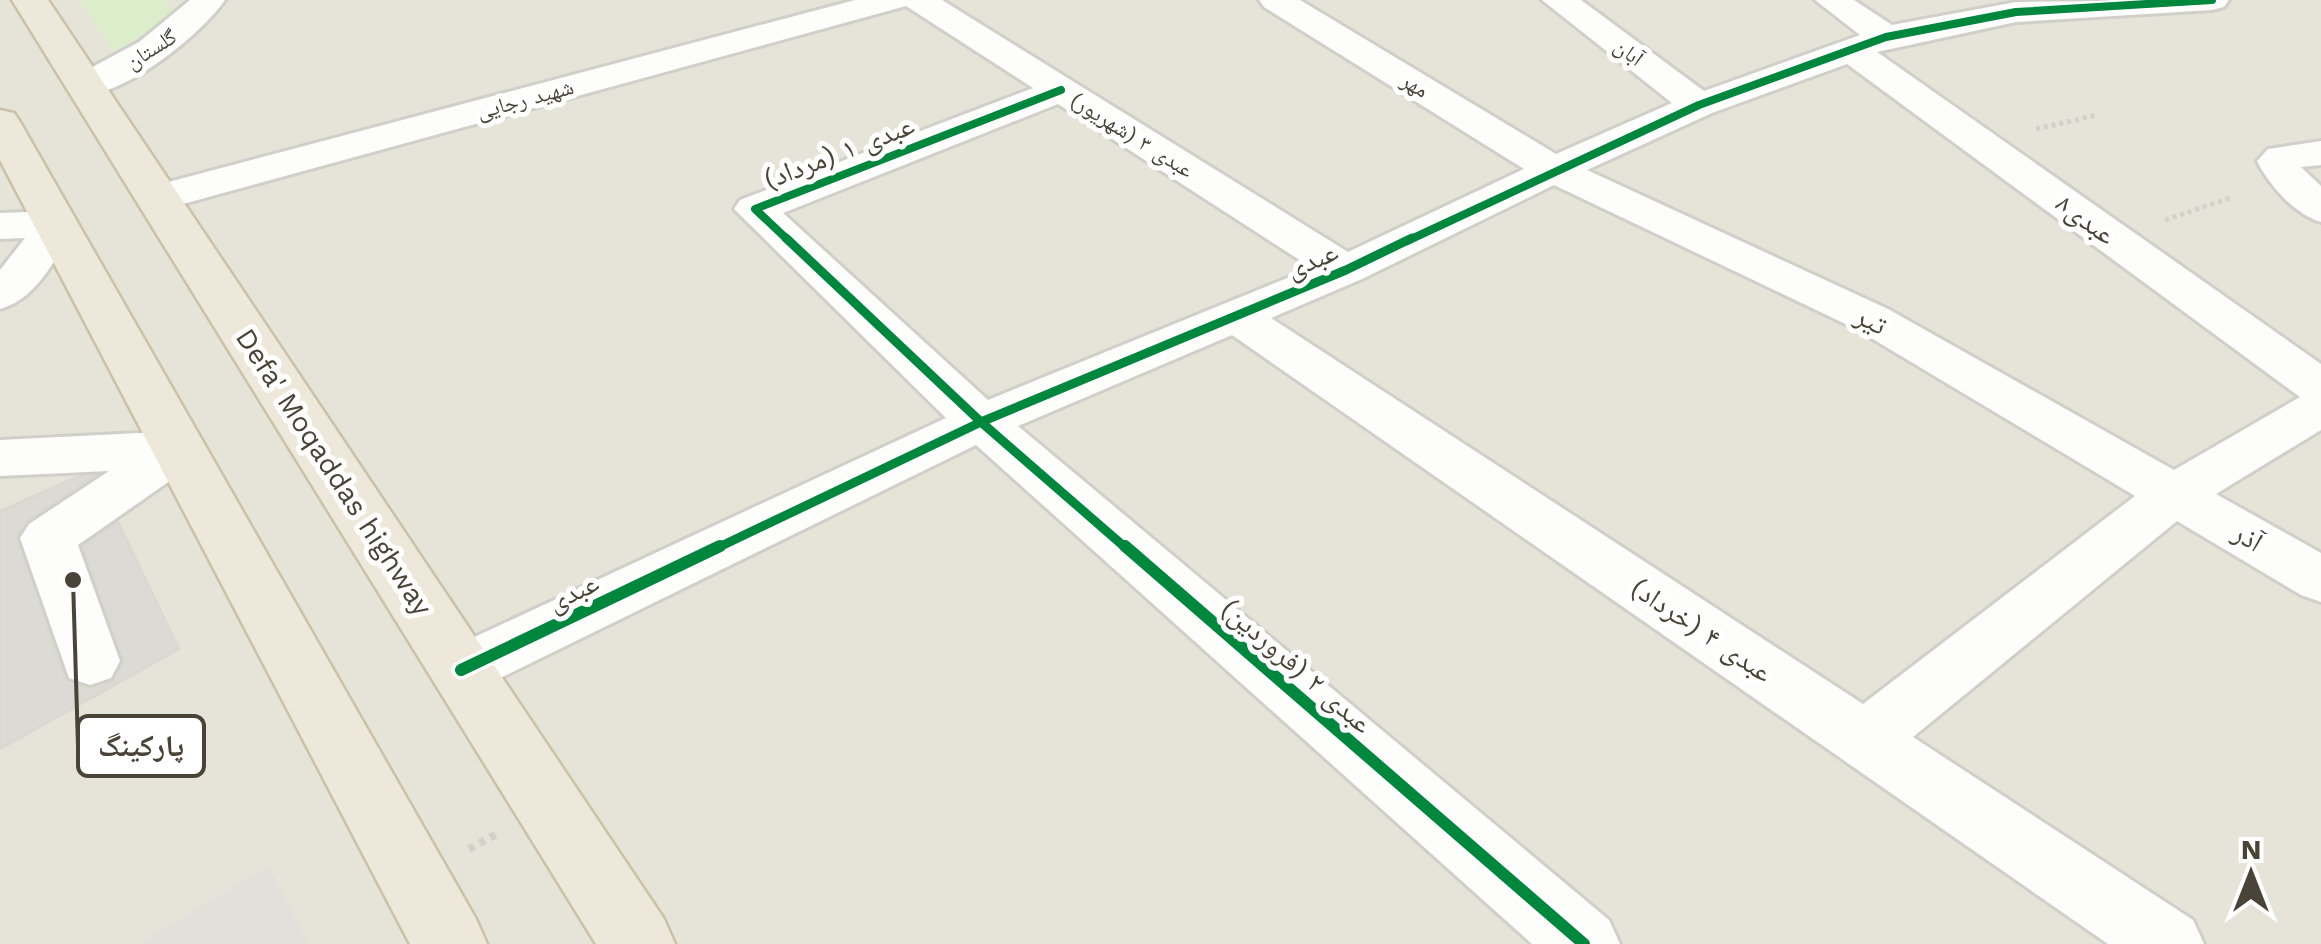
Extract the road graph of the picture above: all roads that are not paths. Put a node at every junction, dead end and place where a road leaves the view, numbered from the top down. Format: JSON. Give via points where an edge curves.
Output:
{"nodes":[{"id":1,"x":30,"y":0,"type":"edge"},
{"id":2,"x":208,"y":0,"type":"edge"},
{"id":3,"x":894,"y":0,"type":"edge"},
{"id":4,"x":919,"y":0,"type":"edge"},
{"id":5,"x":1276,"y":0,"type":"edge"},
{"id":6,"x":1559,"y":0,"type":"edge"},
{"id":7,"x":1832,"y":0,"type":"edge"},
{"id":8,"x":2212,"y":0,"type":"edge"},
{"id":9,"x":2193,"y":1,"type":"edge"},
{"id":10,"x":1988,"y":8,"type":"edge"},
{"id":11,"x":1868,"y":43,"type":"junction"},
{"id":12,"x":85,"y":86,"type":"junction"},
{"id":13,"x":1061,"y":90,"type":"junction"},
{"id":14,"x":1700,"y":105,"type":"junction"},
{"id":15,"x":0,"y":122,"type":"edge"},
{"id":16,"x":2320,"y":153,"type":"edge"},
{"id":17,"x":1554,"y":170,"type":"junction"},
{"id":18,"x":157,"y":198,"type":"junction"},
{"id":19,"x":2321,"y":209,"type":"edge"},
{"id":20,"x":56,"y":224,"type":"junction"},
{"id":21,"x":0,"y":226,"type":"edge"},
{"id":22,"x":1346,"y":270,"type":"junction"},
{"id":23,"x":0,"y":295,"type":"edge"},
{"id":24,"x":1236,"y":316,"type":"junction"},
{"id":25,"x":2321,"y":388,"type":"edge"},
{"id":26,"x":2321,"y":408,"type":"edge"},
{"id":27,"x":981,"y":422,"type":"junction"},
{"id":28,"x":179,"y":449,"type":"junction"},
{"id":29,"x":0,"y":458,"type":"edge"},
{"id":30,"x":2176,"y":493,"type":"junction"},
{"id":31,"x":2321,"y":580,"type":"edge"},
{"id":32,"x":90,"y":661,"type":"dead end"},
{"id":33,"x":462,"y":670,"type":"junction"},
{"id":34,"x":1864,"y":739,"type":"junction"},
{"id":35,"x":450,"y":944,"type":"edge"},
{"id":36,"x":638,"y":944,"type":"edge"},
{"id":37,"x":1584,"y":944,"type":"edge"},
{"id":38,"x":2168,"y":944,"type":"edge"}],
"edges":[{"from":1,"to":12,"type":"highway","name":"Defa' Moqaddas highway"},
{"from":2,"to":12,"type":"street","name":"گلستان","via":[[190,24],[154,50]]},
{"from":3,"to":18,"type":"street","name":"شهید رجایی"},
{"from":4,"to":13,"type":"street","name":"عبدی ۳ (شهریور)"},
{"from":5,"to":17,"type":"street","name":"مهر"},
{"from":6,"to":14,"type":"street","name":"آبان"},
{"from":7,"to":11,"type":"street","name":"عبدی۸"},
{"from":8,"to":9,"type":"street","name":"عبدی"},
{"from":9,"to":10,"type":"street","name":"عبدی"},
{"from":10,"to":11,"type":"street","name":"عبدی"},
{"from":11,"to":14,"type":"street","name":"عبدی"},
{"from":11,"to":25,"type":"street","name":"عبدی۸","via":[[2113,238]]},
{"from":12,"to":18,"type":"highway","name":"Defa' Moqaddas highway"},
{"from":13,"to":22,"type":"street","name":"عبدی ۳ (شهریور)"},
{"from":13,"to":27,"type":"street","name":"عبدی ۱ (مرداد)","via":[[755,209]]},
{"from":14,"to":17,"type":"street","name":"عبدی"},
{"from":15,"to":20,"type":"highway"},
{"from":16,"to":19,"type":"street","via":[[2277,161]]},
{"from":17,"to":22,"type":"street","name":"عبدی"},
{"from":17,"to":30,"type":"street","name":"تیر","via":[[1872,319]]},
{"from":18,"to":33,"type":"highway","name":"Defa' Moqaddas highway"},
{"from":20,"to":21,"type":"street"},
{"from":20,"to":23,"type":"street"},
{"from":20,"to":28,"type":"highway"},
{"from":22,"to":24,"type":"street","name":"عبدی"},
{"from":24,"to":27,"type":"street","name":"عبدی"},
{"from":24,"to":34,"type":"street","name":"عبدی ۴ (خرداد)"},
{"from":26,"to":30,"type":"street"},
{"from":27,"to":33,"type":"street","name":"عبدی"},
{"from":27,"to":37,"type":"street","name":"عبدی ۲ (فروردین)"},
{"from":28,"to":29,"type":"street"},
{"from":28,"to":32,"type":"street","via":[[48,538]]},
{"from":28,"to":35,"type":"highway"},
{"from":30,"to":31,"type":"street","name":"آذر"},
{"from":30,"to":34,"type":"street"},
{"from":33,"to":36,"type":"highway","name":"Defa' Moqaddas highway"},
{"from":34,"to":38,"type":"street","name":"عبدی ۴ (خرداد)"}]}
